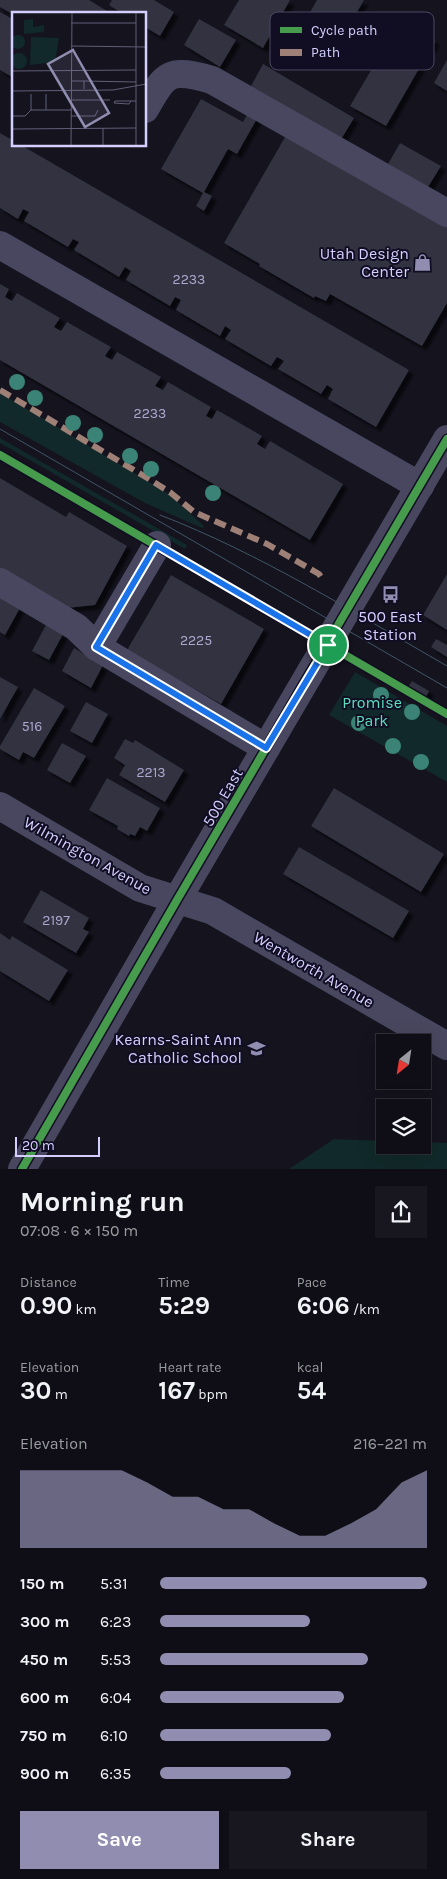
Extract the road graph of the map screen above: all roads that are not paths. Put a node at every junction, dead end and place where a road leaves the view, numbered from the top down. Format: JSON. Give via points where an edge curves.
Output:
{"nodes":[{"id":1,"x":146,"y":107,"type":"edge"},
{"id":2,"x":447,"y":212,"type":"edge"},
{"id":3,"x":0,"y":245,"type":"edge"},
{"id":4,"x":447,"y":439,"type":"edge"},
{"id":5,"x":420,"y":486,"type":"junction"},
{"id":6,"x":156,"y":545,"type":"dead end"},
{"id":7,"x":0,"y":582,"type":"edge"},
{"id":8,"x":96,"y":647,"type":"junction"},
{"id":9,"x":266,"y":748,"type":"junction"},
{"id":10,"x":0,"y":806,"type":"edge"},
{"id":11,"x":177,"y":900,"type":"junction"},
{"id":12,"x":447,"y":1046,"type":"edge"},
{"id":13,"x":22,"y":1169,"type":"edge"}],
"edges":[{"from":1,"to":2,"type":"street","via":[[160,84],[173,74],[212,80]]},
{"from":3,"to":5,"type":"street"},
{"from":4,"to":5,"type":"street","name":"500 East"},
{"from":5,"to":9,"type":"street","name":"500 East"},
{"from":6,"to":8,"type":"street"},
{"from":7,"to":8,"type":"street","via":[[76,626]]},
{"from":8,"to":9,"type":"street"},
{"from":9,"to":11,"type":"street","name":"500 East"},
{"from":10,"to":11,"type":"street","name":"Wilmington Avenue","via":[[140,888]]},
{"from":11,"to":12,"type":"street","name":"Wentworth Avenue","via":[[213,911]]},
{"from":11,"to":13,"type":"street","name":"500 East"}]}
